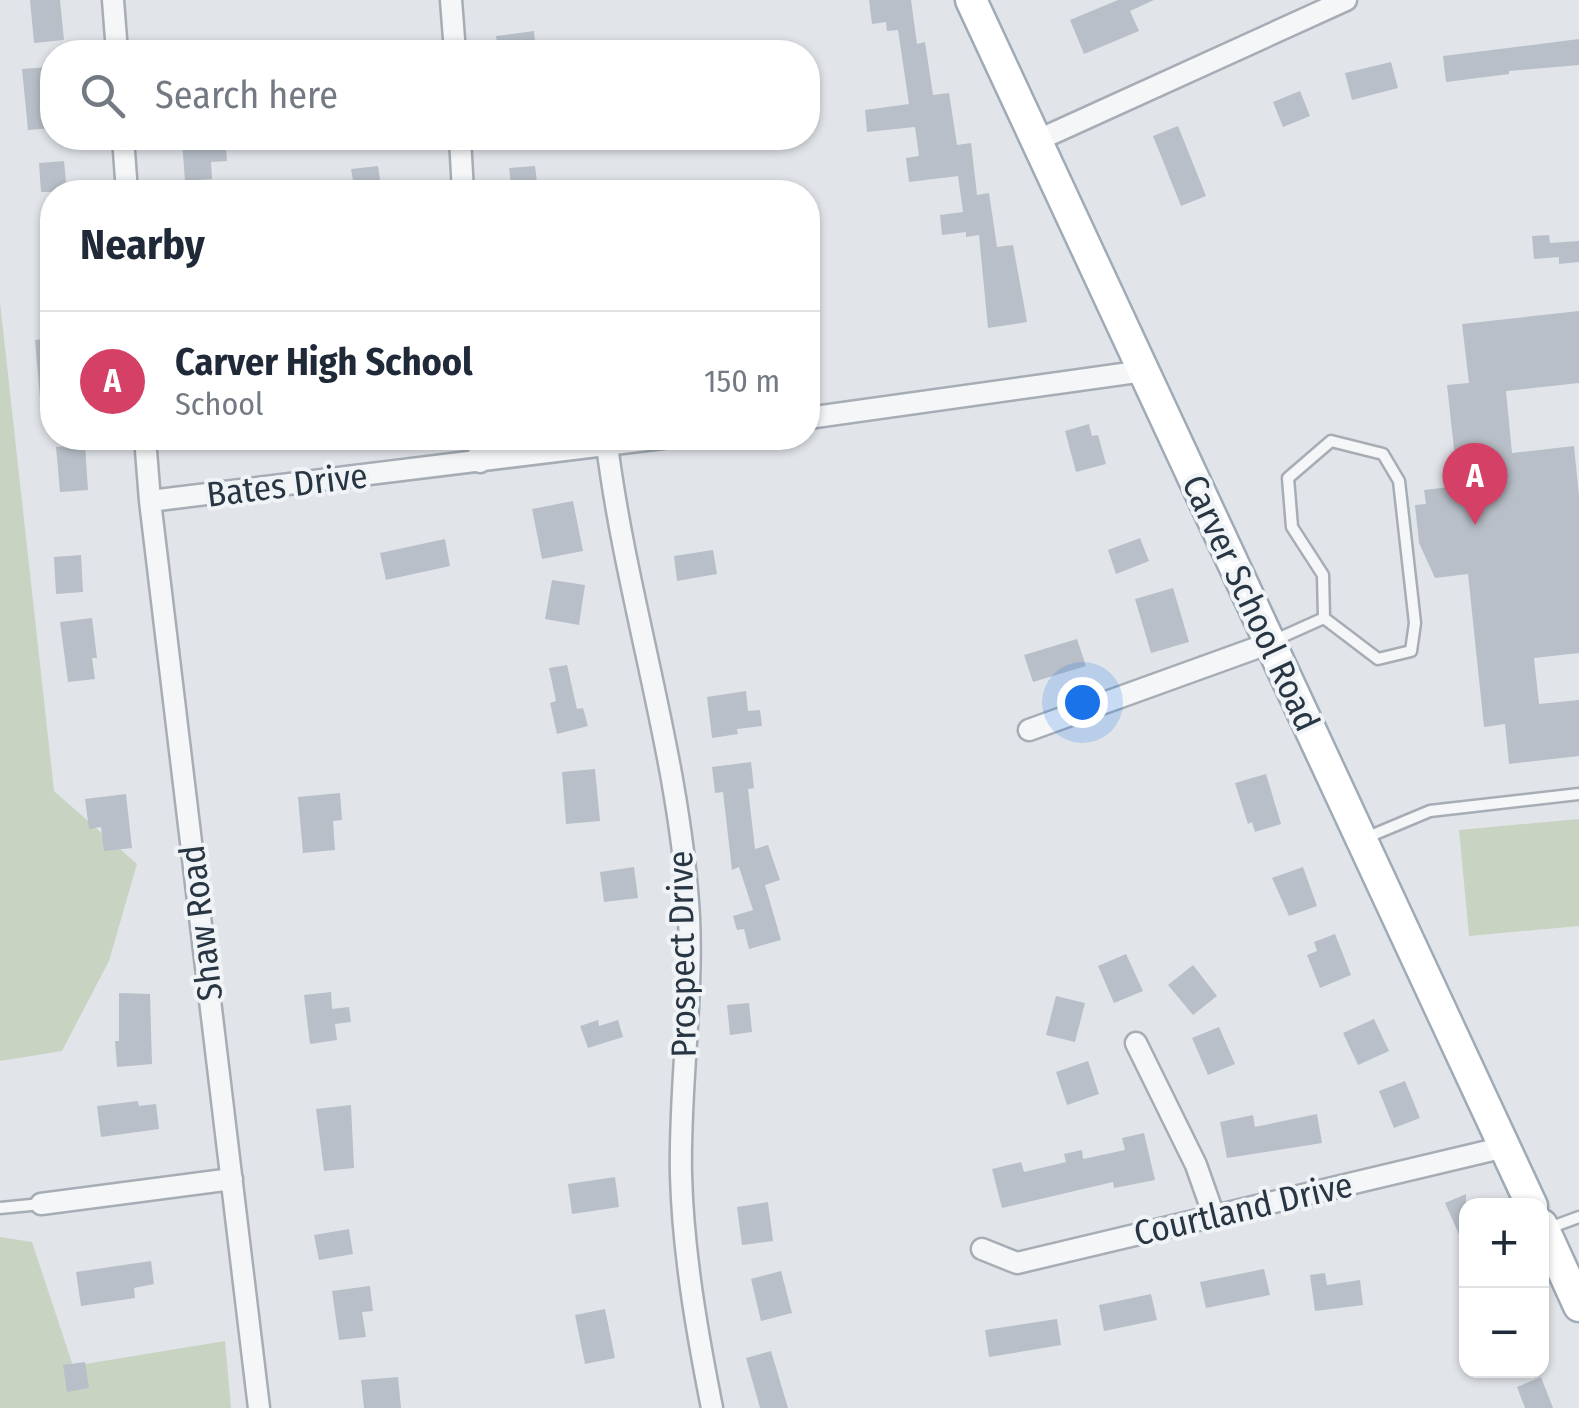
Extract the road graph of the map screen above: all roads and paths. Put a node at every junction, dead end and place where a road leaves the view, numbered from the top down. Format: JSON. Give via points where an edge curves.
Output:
{"nodes":[{"id":1,"x":113,"y":0,"type":"edge"},
{"id":2,"x":451,"y":0,"type":"edge"},
{"id":3,"x":971,"y":0,"type":"edge"},
{"id":4,"x":1346,"y":0,"type":"edge"},
{"id":5,"x":116,"y":40,"type":"edge"},
{"id":6,"x":453,"y":40,"type":"edge"},
{"id":7,"x":1036,"y":141,"type":"junction"},
{"id":8,"x":124,"y":150,"type":"edge"},
{"id":9,"x":461,"y":150,"type":"edge"},
{"id":10,"x":126,"y":180,"type":"edge"},
{"id":11,"x":462,"y":180,"type":"edge"},
{"id":12,"x":1144,"y":371,"type":"junction"},
{"id":13,"x":820,"y":416,"type":"edge"},
{"id":14,"x":146,"y":450,"type":"edge"},
{"id":15,"x":480,"y":450,"type":"edge"},
{"id":16,"x":570,"y":450,"type":"edge"},
{"id":17,"x":608,"y":450,"type":"edge"},
{"id":18,"x":480,"y":462,"type":"junction"},
{"id":19,"x":150,"y":501,"type":"junction"},
{"id":20,"x":1324,"y":618,"type":"junction"},
{"id":21,"x":1270,"y":643,"type":"junction"},
{"id":22,"x":1029,"y":730,"type":"dead end"},
{"id":23,"x":1579,"y":794,"type":"edge"},
{"id":24,"x":1362,"y":840,"type":"junction"},
{"id":25,"x":1136,"y":1043,"type":"dead end"},
{"id":26,"x":1506,"y":1147,"type":"junction"},
{"id":27,"x":232,"y":1180,"type":"junction"},
{"id":28,"x":1529,"y":1198,"type":"edge"},
{"id":29,"x":41,"y":1204,"type":"joint"},
{"id":30,"x":0,"y":1208,"type":"edge"},
{"id":31,"x":1214,"y":1216,"type":"junction"},
{"id":32,"x":1579,"y":1217,"type":"edge"},
{"id":33,"x":1549,"y":1219,"type":"edge"},
{"id":34,"x":1549,"y":1242,"type":"edge"},
{"id":35,"x":982,"y":1250,"type":"dead end"},
{"id":36,"x":1579,"y":1306,"type":"edge"},
{"id":37,"x":259,"y":1408,"type":"edge"},
{"id":38,"x":712,"y":1408,"type":"edge"}],
"edges":[{"from":1,"to":5,"type":"street"},
{"from":2,"to":6,"type":"street"},
{"from":3,"to":7,"type":"main road","name":"Carver School Road"},
{"from":4,"to":7,"type":"street"},
{"from":7,"to":12,"type":"main road","name":"Carver School Road"},
{"from":8,"to":10,"type":"street"},
{"from":9,"to":11,"type":"street"},
{"from":12,"to":13,"type":"street"},
{"from":12,"to":21,"type":"main road","name":"Carver School Road"},
{"from":14,"to":19,"type":"street","name":"Shaw Road"},
{"from":15,"to":18,"type":"street"},
{"from":16,"to":18,"type":"street","name":"Bates Drive"},
{"from":17,"to":38,"type":"street","name":"Prospect Drive","via":[[659,713],[688,914],[682,1214]]},
{"from":18,"to":19,"type":"street","name":"Bates Drive"},
{"from":19,"to":27,"type":"street","name":"Shaw Road"},
{"from":20,"to":20,"type":"lane","via":[[1378,660],[1411,651],[1415,623],[1398,481],[1382,454],[1331,441],[1288,478],[1292,527],[1323,575]]},
{"from":20,"to":21,"type":"lane"},
{"from":21,"to":22,"type":"street"},
{"from":21,"to":24,"type":"main road","name":"Carver School Road"},
{"from":23,"to":24,"type":"lane","via":[[1430,811]]},
{"from":24,"to":26,"type":"main road","name":"Carver School Road"},
{"from":25,"to":31,"type":"street"},
{"from":26,"to":28,"type":"main road","name":"Carver School Road"},
{"from":26,"to":31,"type":"street","name":"Courtland Drive"},
{"from":27,"to":29,"type":"street"},
{"from":27,"to":37,"type":"street","name":"Shaw Road"},
{"from":29,"to":30,"type":"lane"},
{"from":31,"to":35,"type":"street","name":"Courtland Drive","via":[[1017,1263]]},
{"from":32,"to":33,"type":"lane"},
{"from":34,"to":36,"type":"main road","name":"Carver School Road"}]}
